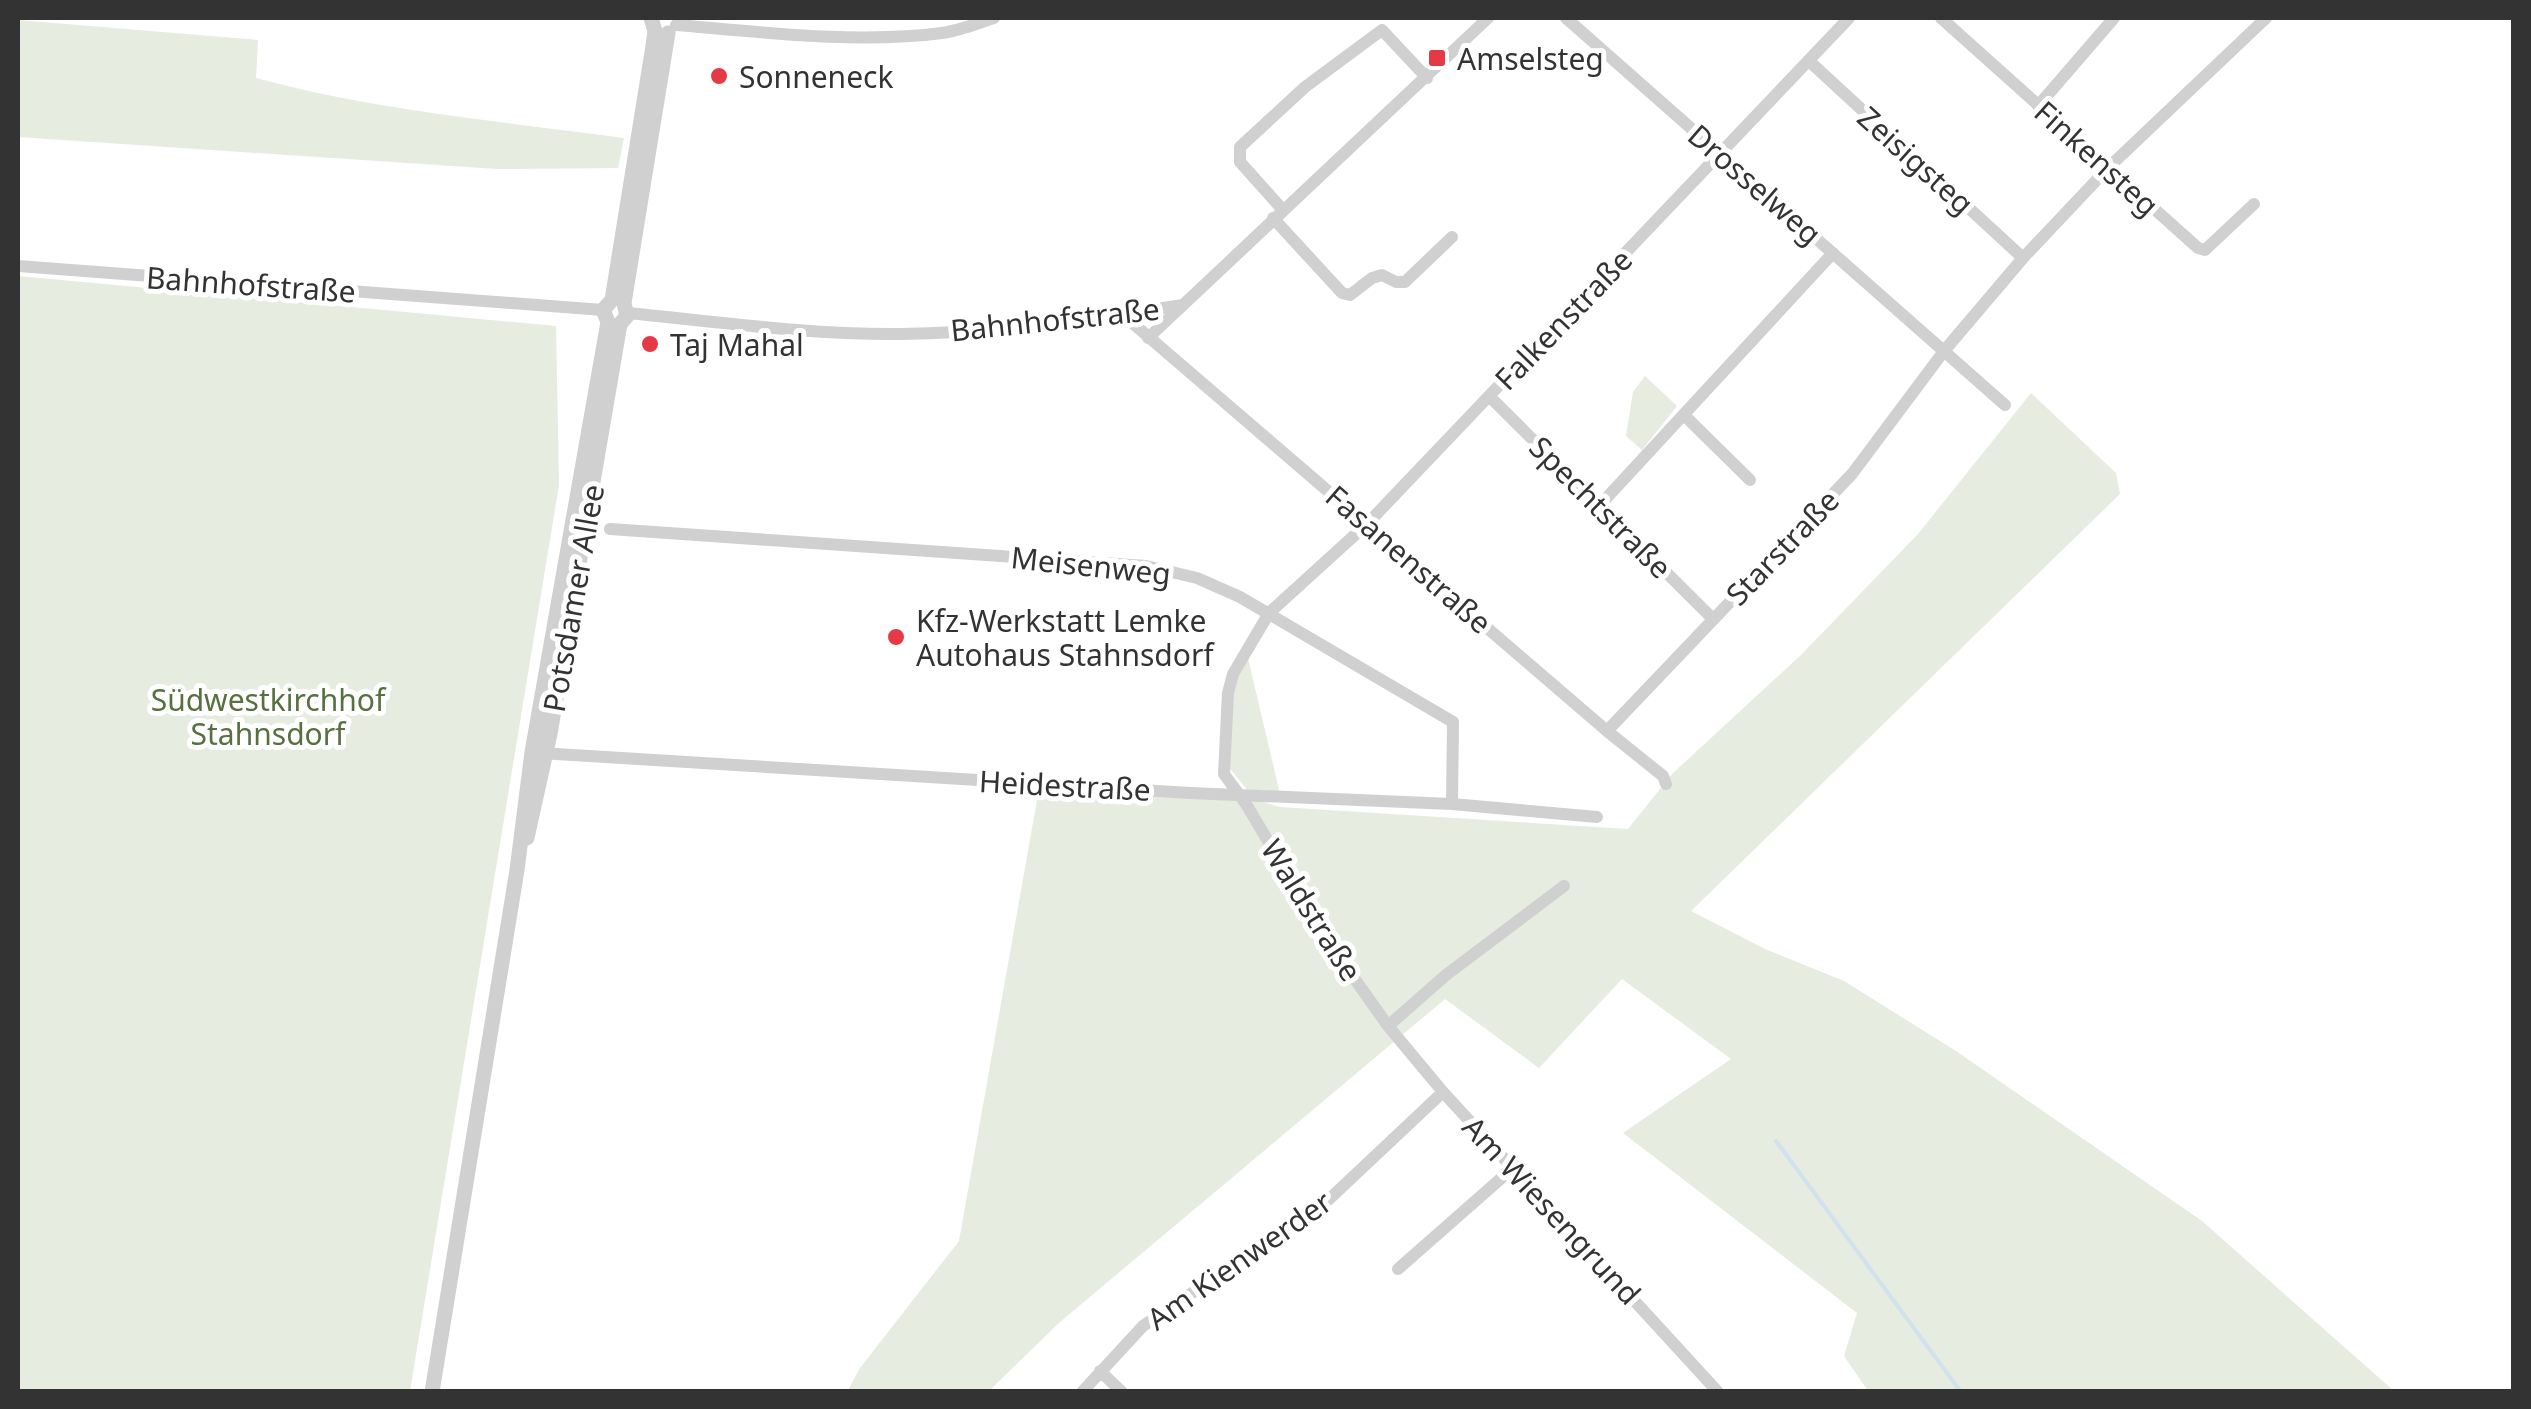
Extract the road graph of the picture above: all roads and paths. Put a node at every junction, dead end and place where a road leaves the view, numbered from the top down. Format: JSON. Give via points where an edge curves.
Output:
{"nodes":[{"id":1,"x":890,"y":18,"type":"edge"},
{"id":2,"x":994,"y":18,"type":"edge"},
{"id":3,"x":1488,"y":18,"type":"edge"},
{"id":4,"x":1566,"y":18,"type":"edge"},
{"id":5,"x":1849,"y":18,"type":"edge"},
{"id":6,"x":1941,"y":18,"type":"edge"},
{"id":7,"x":2114,"y":18,"type":"edge"},
{"id":8,"x":2266,"y":18,"type":"edge"},
{"id":9,"x":665,"y":25,"type":"edge"},
{"id":10,"x":890,"y":35,"type":"junction"},
{"id":11,"x":1808,"y":62,"type":"junction"},
{"id":12,"x":1427,"y":78,"type":"junction"},
{"id":13,"x":2038,"y":106,"type":"junction"},
{"id":14,"x":1721,"y":155,"type":"junction"},
{"id":15,"x":2108,"y":168,"type":"junction"},
{"id":16,"x":2254,"y":204,"type":"dead end"},
{"id":17,"x":1278,"y":214,"type":"junction"},
{"id":18,"x":1452,"y":237,"type":"dead end"},
{"id":19,"x":1833,"y":253,"type":"junction"},
{"id":20,"x":2023,"y":258,"type":"junction"},
{"id":21,"x":18,"y":266,"type":"edge"},
{"id":22,"x":1183,"y":305,"type":"junction"},
{"id":23,"x":616,"y":312,"type":"junction"},
{"id":24,"x":1122,"y":314,"type":"junction"},
{"id":25,"x":1148,"y":338,"type":"junction"},
{"id":26,"x":1944,"y":351,"type":"junction"},
{"id":27,"x":1489,"y":396,"type":"junction"},
{"id":28,"x":2004,"y":405,"type":"dead end"},
{"id":29,"x":1684,"y":414,"type":"junction"},
{"id":30,"x":1750,"y":480,"type":"dead end"},
{"id":31,"x":1599,"y":506,"type":"junction"},
{"id":32,"x":1368,"y":523,"type":"junction"},
{"id":33,"x":610,"y":529,"type":"dead end"},
{"id":34,"x":1269,"y":613,"type":"junction"},
{"id":35,"x":1712,"y":618,"type":"junction"},
{"id":36,"x":1607,"y":731,"type":"junction"},
{"id":37,"x":539,"y":753,"type":"junction"},
{"id":38,"x":1666,"y":784,"type":"dead end"},
{"id":39,"x":1236,"y":794,"type":"junction"},
{"id":40,"x":1452,"y":804,"type":"junction"},
{"id":41,"x":1598,"y":817,"type":"dead end"},
{"id":42,"x":1564,"y":886,"type":"dead end"},
{"id":43,"x":1388,"y":1026,"type":"junction"},
{"id":44,"x":1443,"y":1092,"type":"junction"},
{"id":45,"x":1514,"y":1167,"type":"junction"},
{"id":46,"x":1398,"y":1269,"type":"dead end"},
{"id":47,"x":1100,"y":1371,"type":"junction"},
{"id":48,"x":432,"y":1392,"type":"edge"},
{"id":49,"x":1082,"y":1392,"type":"edge"},
{"id":50,"x":1122,"y":1392,"type":"edge"},
{"id":51,"x":1718,"y":1392,"type":"edge"}],
"edges":[{"from":1,"to":10,"type":"street"},
{"from":2,"to":10,"type":"street","via":[[944,33]]},
{"from":3,"to":12,"type":"street","name":"Bahnhofstraße"},
{"from":4,"to":14,"type":"street","name":"Drosselweg"},
{"from":5,"to":11,"type":"street","name":"Falkenstraße"},
{"from":6,"to":13,"type":"street","name":"Finkensteg"},
{"from":7,"to":13,"type":"street"},
{"from":8,"to":15,"type":"street","name":"Starstraße"},
{"from":9,"to":10,"type":"street","via":[[798,36]]},
{"from":9,"to":23,"type":"street","name":"Potsdamer Allee"},
{"from":11,"to":14,"type":"street","name":"Falkenstraße"},
{"from":11,"to":20,"type":"street","name":"Zeisigsteg"},
{"from":12,"to":17,"type":"street","name":"Bahnhofstraße"},
{"from":12,"to":17,"type":"street","via":[[1382,30],[1305,87],[1240,147],[1240,162]]},
{"from":13,"to":15,"type":"street","name":"Finkensteg"},
{"from":14,"to":19,"type":"street","name":"Drosselweg"},
{"from":14,"to":27,"type":"street","name":"Falkenstraße"},
{"from":15,"to":16,"type":"street","name":"Finkensteg","via":[[2205,250]]},
{"from":15,"to":20,"type":"street","name":"Starstraße"},
{"from":17,"to":18,"type":"street","via":[[1350,296],[1382,275],[1405,282]]},
{"from":17,"to":22,"type":"street","name":"Bahnhofstraße"},
{"from":19,"to":26,"type":"street","name":"Drosselweg"},
{"from":19,"to":29,"type":"street"},
{"from":20,"to":26,"type":"street","name":"Starstraße"},
{"from":21,"to":23,"type":"street","name":"Bahnhofstraße"},
{"from":22,"to":24,"type":"street","name":"Bahnhofstraße"},
{"from":22,"to":25,"type":"street"},
{"from":23,"to":24,"type":"street","name":"Bahnhofstraße","via":[[879,334]]},
{"from":23,"to":37,"type":"street","name":"Potsdamer Allee"},
{"from":24,"to":25,"type":"street","name":"Fasanenstraße"},
{"from":25,"to":32,"type":"street","name":"Fasanenstraße"},
{"from":26,"to":28,"type":"street"},
{"from":26,"to":35,"type":"street","name":"Starstraße","via":[[1852,474]]},
{"from":27,"to":31,"type":"street","name":"Spechtstraße"},
{"from":27,"to":32,"type":"street","name":"Falkenstraße"},
{"from":29,"to":30,"type":"street"},
{"from":29,"to":31,"type":"street"},
{"from":31,"to":35,"type":"street","name":"Spechtstraße"},
{"from":32,"to":34,"type":"street","name":"Falkenstraße"},
{"from":32,"to":36,"type":"street","name":"Fasanenstraße"},
{"from":33,"to":34,"type":"street","name":"Meisenweg","via":[[1146,566],[1197,578]]},
{"from":34,"to":39,"type":"street","name":"Waldstraße","via":[[1228,693],[1222,756]]},
{"from":34,"to":40,"type":"street","name":"Meisenweg","via":[[1453,722]]},
{"from":35,"to":36,"type":"street","name":"Starstraße"},
{"from":36,"to":38,"type":"street","name":"Fasanenstraße"},
{"from":37,"to":39,"type":"street","name":"Heidestraße"},
{"from":37,"to":48,"type":"street","name":"Potsdamer Allee","via":[[535,812],[517,870]]},
{"from":39,"to":40,"type":"street","name":"Heidestraße"},
{"from":39,"to":43,"type":"street","name":"Waldstraße"},
{"from":40,"to":41,"type":"street","name":"Heidestraße"},
{"from":42,"to":43,"type":"street"},
{"from":43,"to":44,"type":"street","name":"Am Wiesengrund"},
{"from":44,"to":45,"type":"street","name":"Am Wiesengrund"},
{"from":44,"to":47,"type":"street","name":"Am Kienwerder","via":[[1324,1204],[1142,1326]]},
{"from":45,"to":46,"type":"street"},
{"from":45,"to":51,"type":"street","name":"Am Wiesengrund"},
{"from":47,"to":49,"type":"street","name":"Am Kienwerder"},
{"from":47,"to":50,"type":"street"}]}
